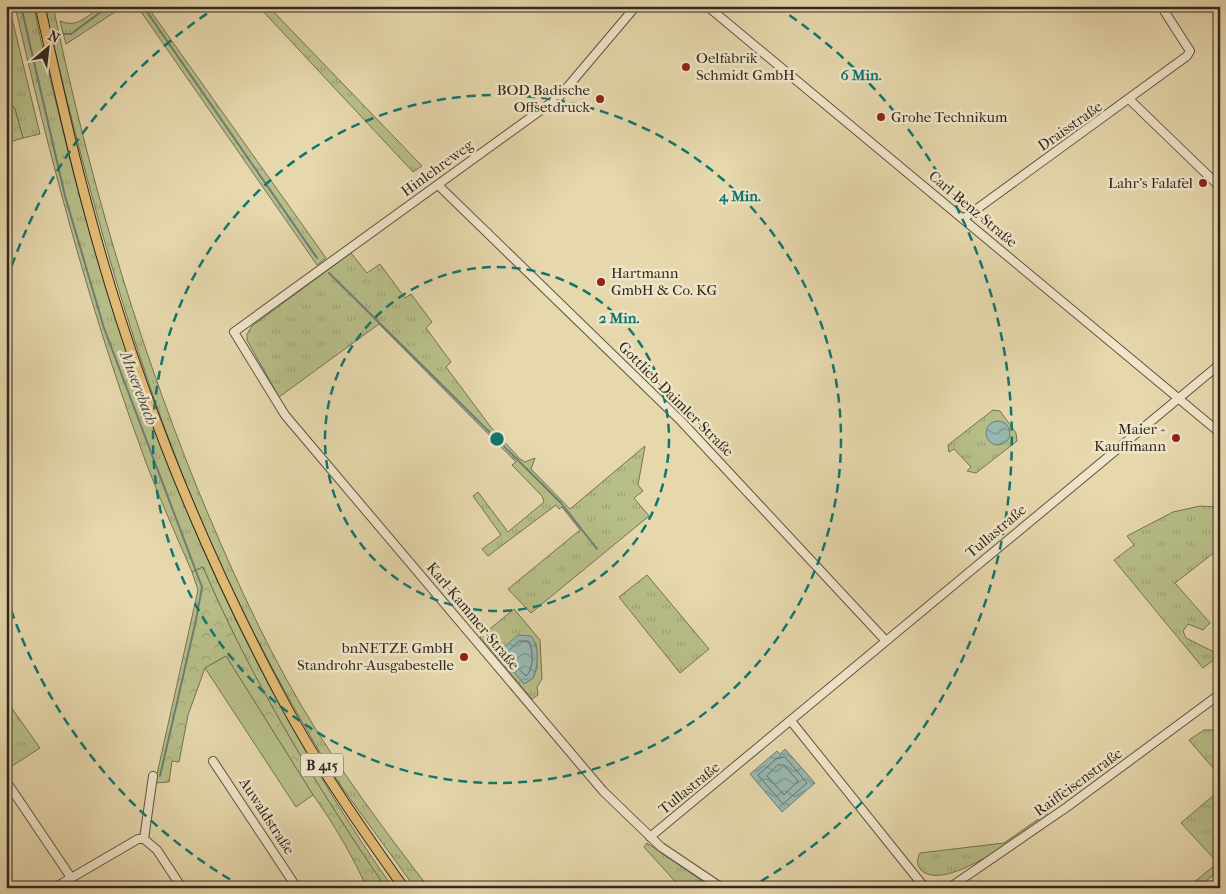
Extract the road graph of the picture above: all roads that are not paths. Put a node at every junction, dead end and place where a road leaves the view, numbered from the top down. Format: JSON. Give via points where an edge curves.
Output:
{"nodes":[{"id":1,"x":40,"y":6,"type":"edge"},
{"id":2,"x":636,"y":6,"type":"edge"},
{"id":3,"x":707,"y":6,"type":"edge"},
{"id":4,"x":1161,"y":6,"type":"edge"},
{"id":5,"x":1130,"y":100,"type":"junction"},
{"id":6,"x":438,"y":185,"type":"junction"},
{"id":7,"x":1220,"y":187,"type":"edge"},
{"id":8,"x":964,"y":219,"type":"junction"},
{"id":9,"x":234,"y":332,"type":"joint"},
{"id":10,"x":1220,"y":364,"type":"edge"},
{"id":11,"x":1178,"y":398,"type":"junction"},
{"id":12,"x":1220,"y":433,"type":"edge"},
{"id":13,"x":886,"y":641,"type":"junction"},
{"id":14,"x":1220,"y":694,"type":"edge"},
{"id":15,"x":791,"y":721,"type":"junction"},
{"id":16,"x":213,"y":761,"type":"dead end"},
{"id":17,"x":153,"y":776,"type":"dead end"},
{"id":18,"x":6,"y":781,"type":"edge"},
{"id":19,"x":650,"y":837,"type":"junction"},
{"id":20,"x":144,"y":839,"type":"junction"},
{"id":21,"x":70,"y":876,"type":"junction"},
{"id":22,"x":54,"y":888,"type":"edge"},
{"id":23,"x":182,"y":888,"type":"edge"},
{"id":24,"x":298,"y":888,"type":"edge"},
{"id":25,"x":404,"y":888,"type":"edge"},
{"id":26,"x":722,"y":888,"type":"edge"},
{"id":27,"x":926,"y":888,"type":"edge"},
{"id":28,"x":950,"y":888,"type":"edge"}],
"edges":[{"from":1,"to":25,"type":"main road","number":"B 415","via":[[88,209],[145,390],[183,488],[237,611],[287,708],[335,787]]},
{"from":2,"to":6,"type":"street","name":"Hinlehreweg","via":[[559,97]]},
{"from":3,"to":8,"type":"street","name":"Carl-Benz-Straße"},
{"from":4,"to":5,"type":"street","name":"Draisstraße","via":[[1190,51]]},
{"from":5,"to":7,"type":"street"},
{"from":5,"to":8,"type":"street","name":"Draisstraße"},
{"from":6,"to":9,"type":"street","name":"Hinlehreweg"},
{"from":6,"to":13,"type":"street","name":"Gottlieb-Daimler-Straße","via":[[681,421]]},
{"from":8,"to":11,"type":"street","name":"Carl-Benz-Straße"},
{"from":9,"to":19,"type":"street","name":"Karl-Kammer-Straße","via":[[285,415],[603,791]]},
{"from":10,"to":11,"type":"street","name":"Tullastraße"},
{"from":11,"to":12,"type":"street","name":"Carl-Benz-Straße"},
{"from":11,"to":13,"type":"street","name":"Tullastraße"},
{"from":13,"to":15,"type":"street","name":"Tullastraße"},
{"from":14,"to":28,"type":"street","name":"Raiffeisenstraße"},
{"from":15,"to":19,"type":"street","name":"Tullastraße"},
{"from":15,"to":27,"type":"street"},
{"from":16,"to":24,"type":"street","name":"Auwaldstraße"},
{"from":17,"to":20,"type":"street"},
{"from":18,"to":21,"type":"street"},
{"from":19,"to":26,"type":"street","name":"Karl-Kammer-Straße"},
{"from":20,"to":21,"type":"street","via":[[138,839]]},
{"from":20,"to":23,"type":"street","via":[[157,850]]},
{"from":21,"to":22,"type":"street"}]}
